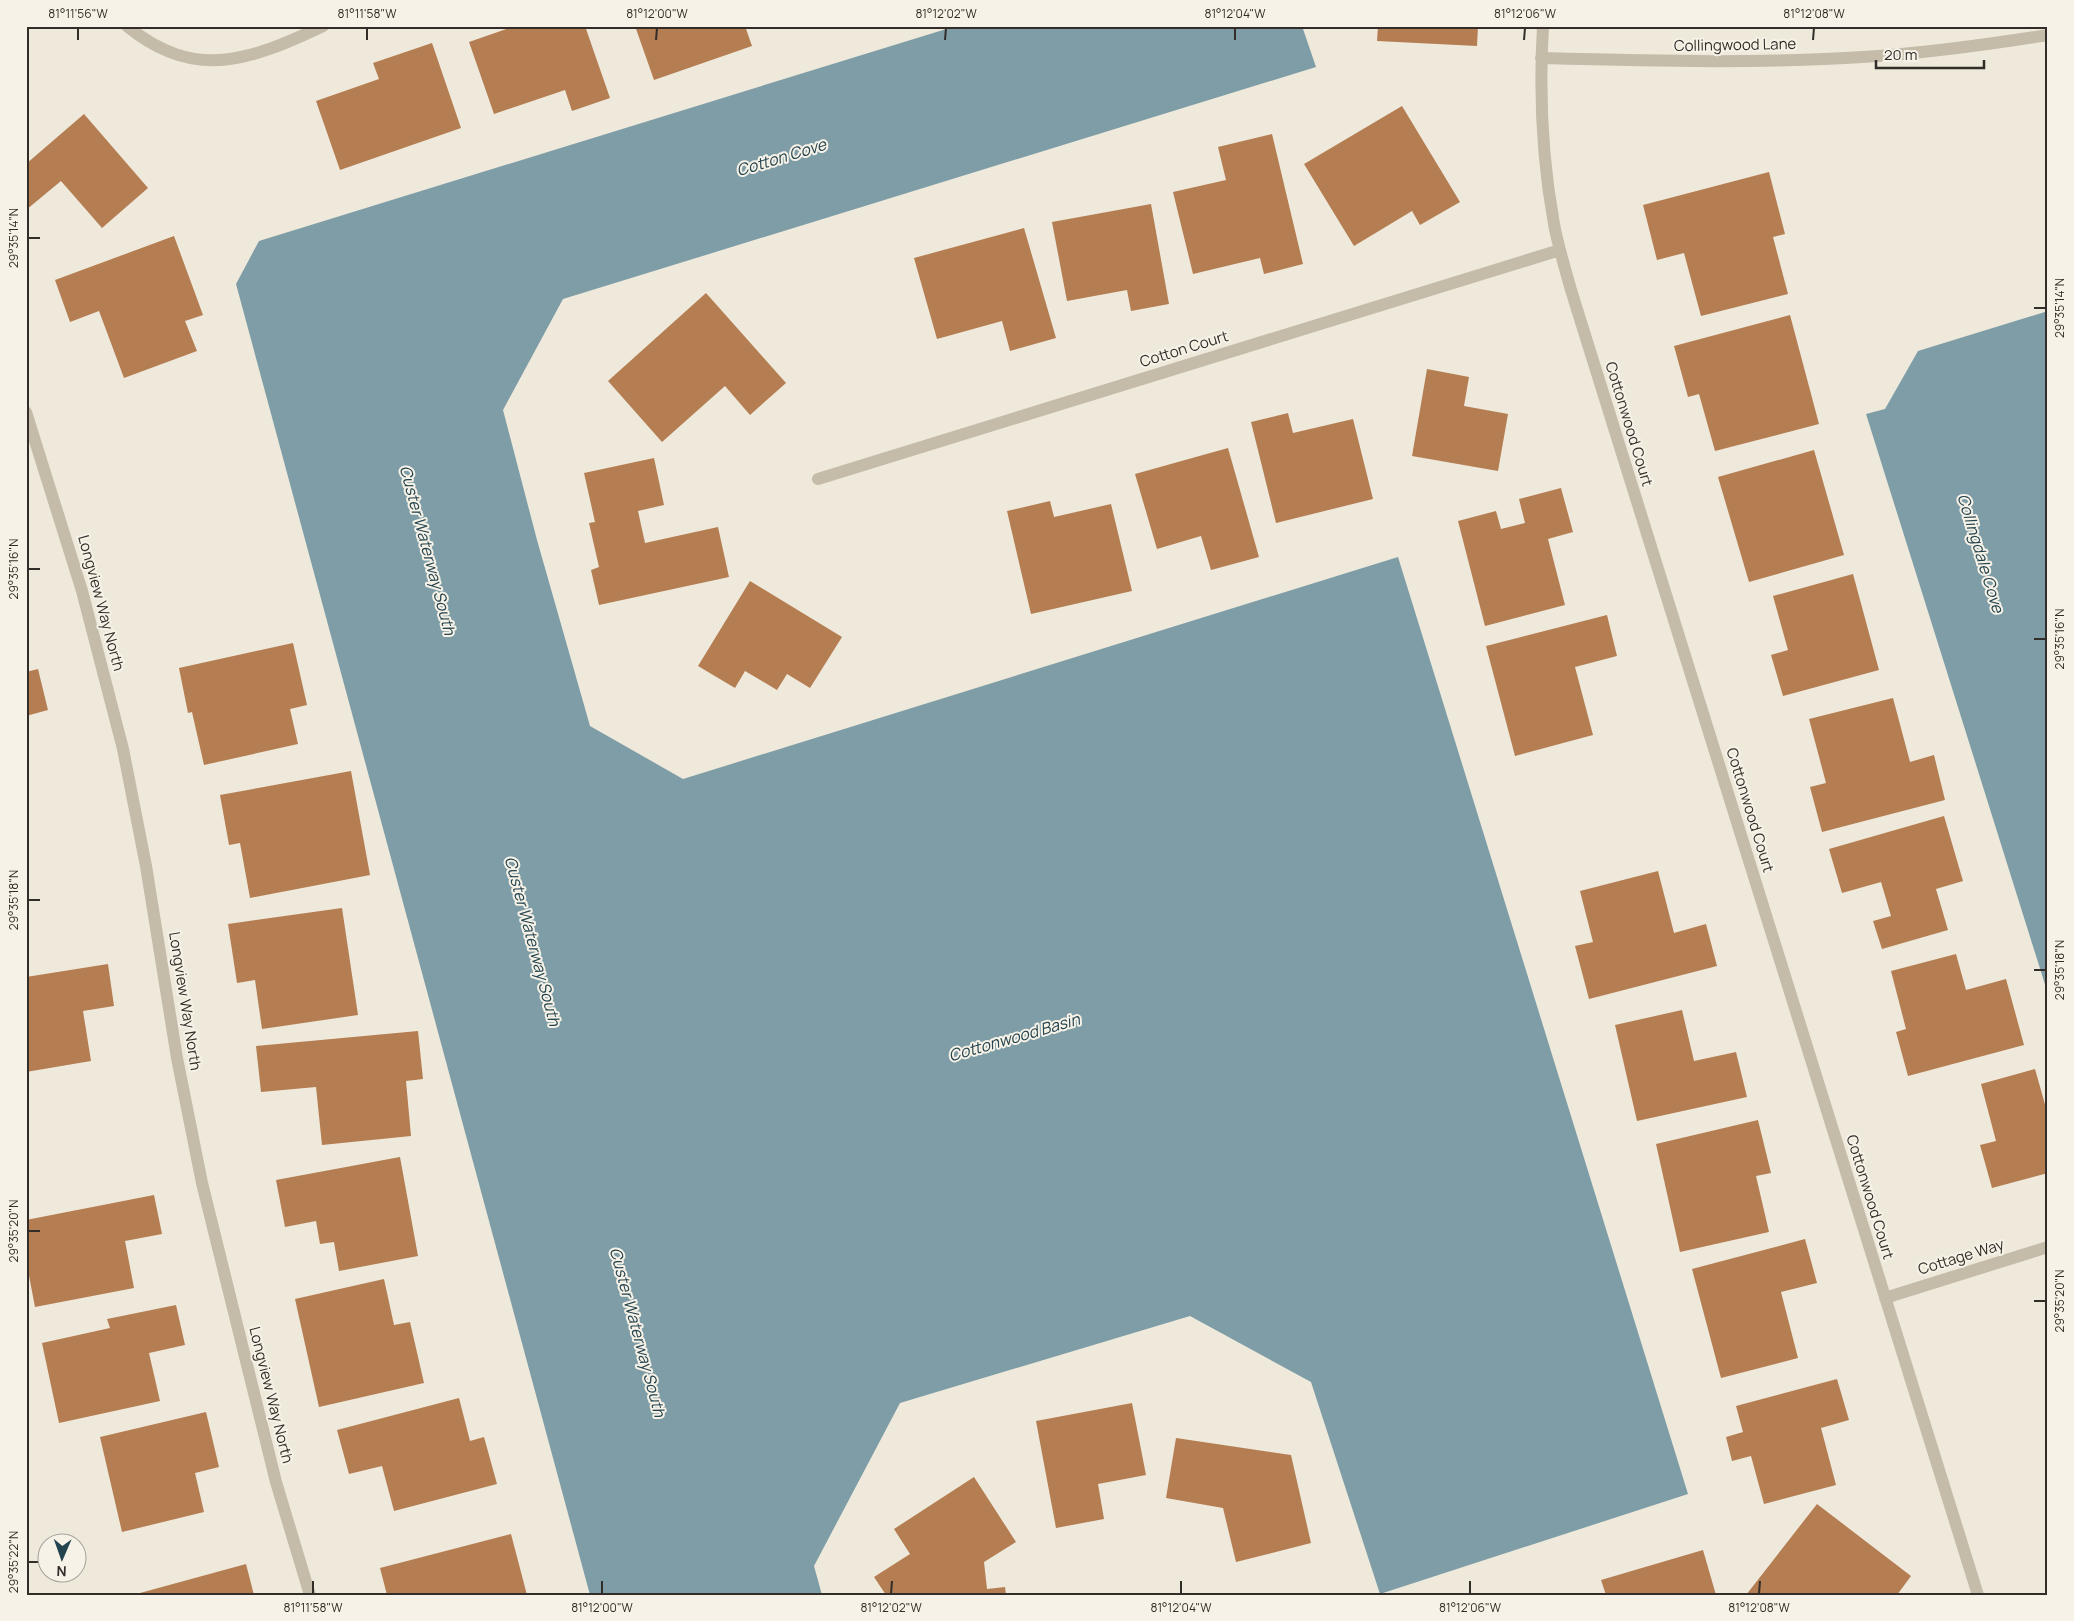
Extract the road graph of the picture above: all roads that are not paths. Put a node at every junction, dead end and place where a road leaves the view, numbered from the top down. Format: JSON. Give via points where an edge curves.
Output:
{"nodes":[{"id":1,"x":127,"y":26,"type":"edge"},
{"id":2,"x":323,"y":26,"type":"edge"},
{"id":3,"x":1543,"y":26,"type":"edge"},
{"id":4,"x":2048,"y":35,"type":"edge"},
{"id":5,"x":1541,"y":58,"type":"junction"},
{"id":6,"x":1560,"y":250,"type":"junction"},
{"id":7,"x":26,"y":412,"type":"edge"},
{"id":8,"x":818,"y":479,"type":"dead end"},
{"id":9,"x":2048,"y":1248,"type":"edge"},
{"id":10,"x":1884,"y":1298,"type":"junction"},
{"id":11,"x":310,"y":1595,"type":"edge"},
{"id":12,"x":1978,"y":1595,"type":"edge"}],
"edges":[{"from":1,"to":2,"type":"street","via":[[152,45],[183,57],[224,60],[270,50]]},
{"from":3,"to":5,"type":"street","name":"Cottonwood Court"},
{"from":4,"to":5,"type":"street","name":"Collingwood Lane","via":[[1942,51],[1827,59],[1698,62]]},
{"from":5,"to":6,"type":"street","name":"Cottonwood Court","via":[[1542,132]]},
{"from":6,"to":8,"type":"street","name":"Cotton Court"},
{"from":6,"to":10,"type":"street","name":"Cottonwood Court"},
{"from":7,"to":11,"type":"street","name":"Longview Way North","via":[[82,591],[123,749],[202,1183],[276,1482]]},
{"from":9,"to":10,"type":"street","name":"Cottage Way"},
{"from":10,"to":12,"type":"street","name":"Cottonwood Court"}]}
